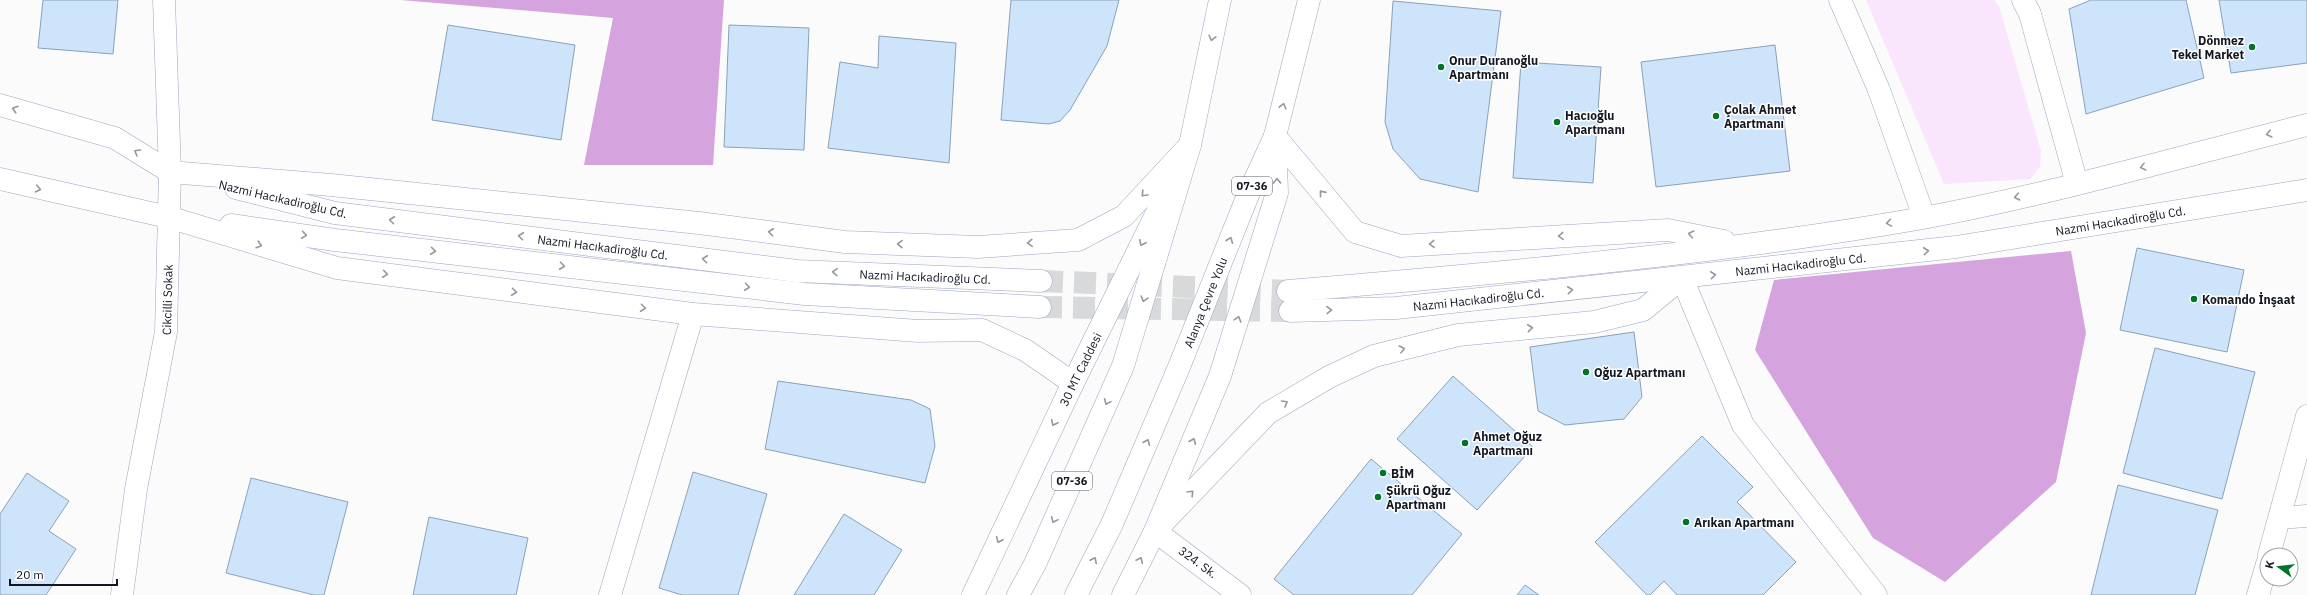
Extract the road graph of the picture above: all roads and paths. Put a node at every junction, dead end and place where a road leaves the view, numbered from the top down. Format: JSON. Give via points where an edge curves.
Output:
{"nodes":[{"id":1,"x":164,"y":0,"type":"edge"},
{"id":2,"x":1220,"y":0,"type":"edge"},
{"id":3,"x":1309,"y":0,"type":"edge"},
{"id":4,"x":1840,"y":0,"type":"edge"},
{"id":5,"x":2023,"y":0,"type":"edge"},
{"id":6,"x":0,"y":104,"type":"edge"},
{"id":7,"x":2307,"y":125,"type":"edge"},
{"id":8,"x":1275,"y":136,"type":"junction"},
{"id":9,"x":1190,"y":145,"type":"junction"},
{"id":10,"x":170,"y":172,"type":"junction"},
{"id":11,"x":0,"y":179,"type":"edge"},
{"id":12,"x":2077,"y":184,"type":"junction"},
{"id":13,"x":2307,"y":190,"type":"edge"},
{"id":14,"x":168,"y":217,"type":"junction"},
{"id":15,"x":1924,"y":217,"type":"junction"},
{"id":16,"x":1743,"y":245,"type":"junction"},
{"id":17,"x":1682,"y":278,"type":"junction"},
{"id":18,"x":1041,"y":281,"type":"tunnel mouth"},
{"id":19,"x":1040,"y":307,"type":"tunnel mouth"},
{"id":20,"x":692,"y":314,"type":"junction"},
{"id":21,"x":1073,"y":383,"type":"junction"},
{"id":22,"x":2307,"y":416,"type":"edge"},
{"id":23,"x":2307,"y":516,"type":"edge"},
{"id":24,"x":2280,"y":518,"type":"junction"},
{"id":25,"x":1154,"y":531,"type":"junction"},
{"id":26,"x":2271,"y":547,"type":"edge"},
{"id":27,"x":122,"y":595,"type":"edge"},
{"id":28,"x":610,"y":595,"type":"edge"},
{"id":29,"x":973,"y":595,"type":"edge"},
{"id":30,"x":1018,"y":595,"type":"edge"},
{"id":31,"x":1076,"y":595,"type":"edge"},
{"id":32,"x":1123,"y":595,"type":"edge"},
{"id":33,"x":1240,"y":595,"type":"edge"},
{"id":34,"x":1876,"y":595,"type":"edge"}],
"edges":[{"from":1,"to":10,"type":"main road","name":"Cikcilli Sokak"},
{"from":2,"to":9,"type":"main road","number":"07-36","one_way":true},
{"from":8,"to":3,"type":"main road","name":"Alanya Çevre Yolu","number":"07-36","one_way":true},
{"from":4,"to":15,"type":"main road","via":[[1878,90]]},
{"from":5,"to":12,"type":"main road","via":[[2030,14]]},
{"from":10,"to":6,"type":"main road","one_way":true,"via":[[115,138]]},
{"from":7,"to":12,"type":"main road","name":"Nazmi Hacıkadiroğlu Cd.","one_way":true},
{"from":16,"to":8,"type":"main road","name":"Nazmi Hacıkadiroğlu Cd.","one_way":true,"via":[[1668,230],[1401,246],[1355,232]]},
{"from":25,"to":8,"type":"main road","one_way":true,"via":[[1220,376],[1277,193]]},
{"from":31,"to":8,"type":"main road","name":"Alanya Çevre Yolu","number":"07-36","one_way":true,"via":[[1112,524],[1248,195]]},
{"from":9,"to":10,"type":"main road","one_way":true,"via":[[1124,216],[1078,240],[978,247],[844,242],[668,220],[331,185]]},
{"from":9,"to":21,"type":"main road","name":"30 MT Caddesi","one_way":true},
{"from":9,"to":30,"type":"main road","number":"07-36","one_way":true,"via":[[1123,366],[1035,564]]},
{"from":10,"to":14,"type":"main road","name":"Cikcilli Sokak"},
{"from":18,"to":10,"type":"main road","name":"Nazmi Hacıkadiroğlu Cd.","one_way":true,"via":[[797,271],[335,213]]},
{"from":11,"to":14,"type":"main road","one_way":true},
{"from":12,"to":15,"type":"main road","name":"Nazmi Hacıkadiroğlu Cd.","one_way":true},
{"from":17,"to":13,"type":"main road","name":"Nazmi Hacıkadiroğlu Cd.","one_way":true,"via":[[1956,247]]},
{"from":14,"to":19,"type":"main road","name":"Nazmi Hacıkadiroğlu Cd.","one_way":true,"via":[[335,240],[805,294]]},
{"from":14,"to":20,"type":"main road","one_way":true,"via":[[337,268]]},
{"from":14,"to":27,"type":"main road","name":"Cikcilli Sokak","via":[[166,332],[136,490]]},
{"from":15,"to":16,"type":"main road","name":"Nazmi Hacıkadiroğlu Cd.","one_way":true},
{"from":16,"to":17,"type":"main road","name":"Nazmi Hacıkadiroğlu Cd.","one_way":true,"via":[[1289,301],[1396,308]]},
{"from":25,"to":17,"type":"main road","one_way":true,"via":[[1268,413],[1329,377],[1374,356],[1458,335],[1594,322],[1643,310]]},
{"from":17,"to":34,"type":"main road","via":[[1742,425]]},
{"from":20,"to":21,"type":"main road","via":[[918,331],[982,330],[1025,350]]},
{"from":20,"to":28,"type":"main road"},
{"from":21,"to":29,"type":"main road","name":"30 MT Caddesi","one_way":true},
{"from":22,"to":24,"type":"main road"},
{"from":23,"to":24,"type":"main road"},
{"from":24,"to":26,"type":"main road"},
{"from":32,"to":25,"type":"main road","one_way":true},
{"from":25,"to":33,"type":"main road","name":"324. Sk."}]}
